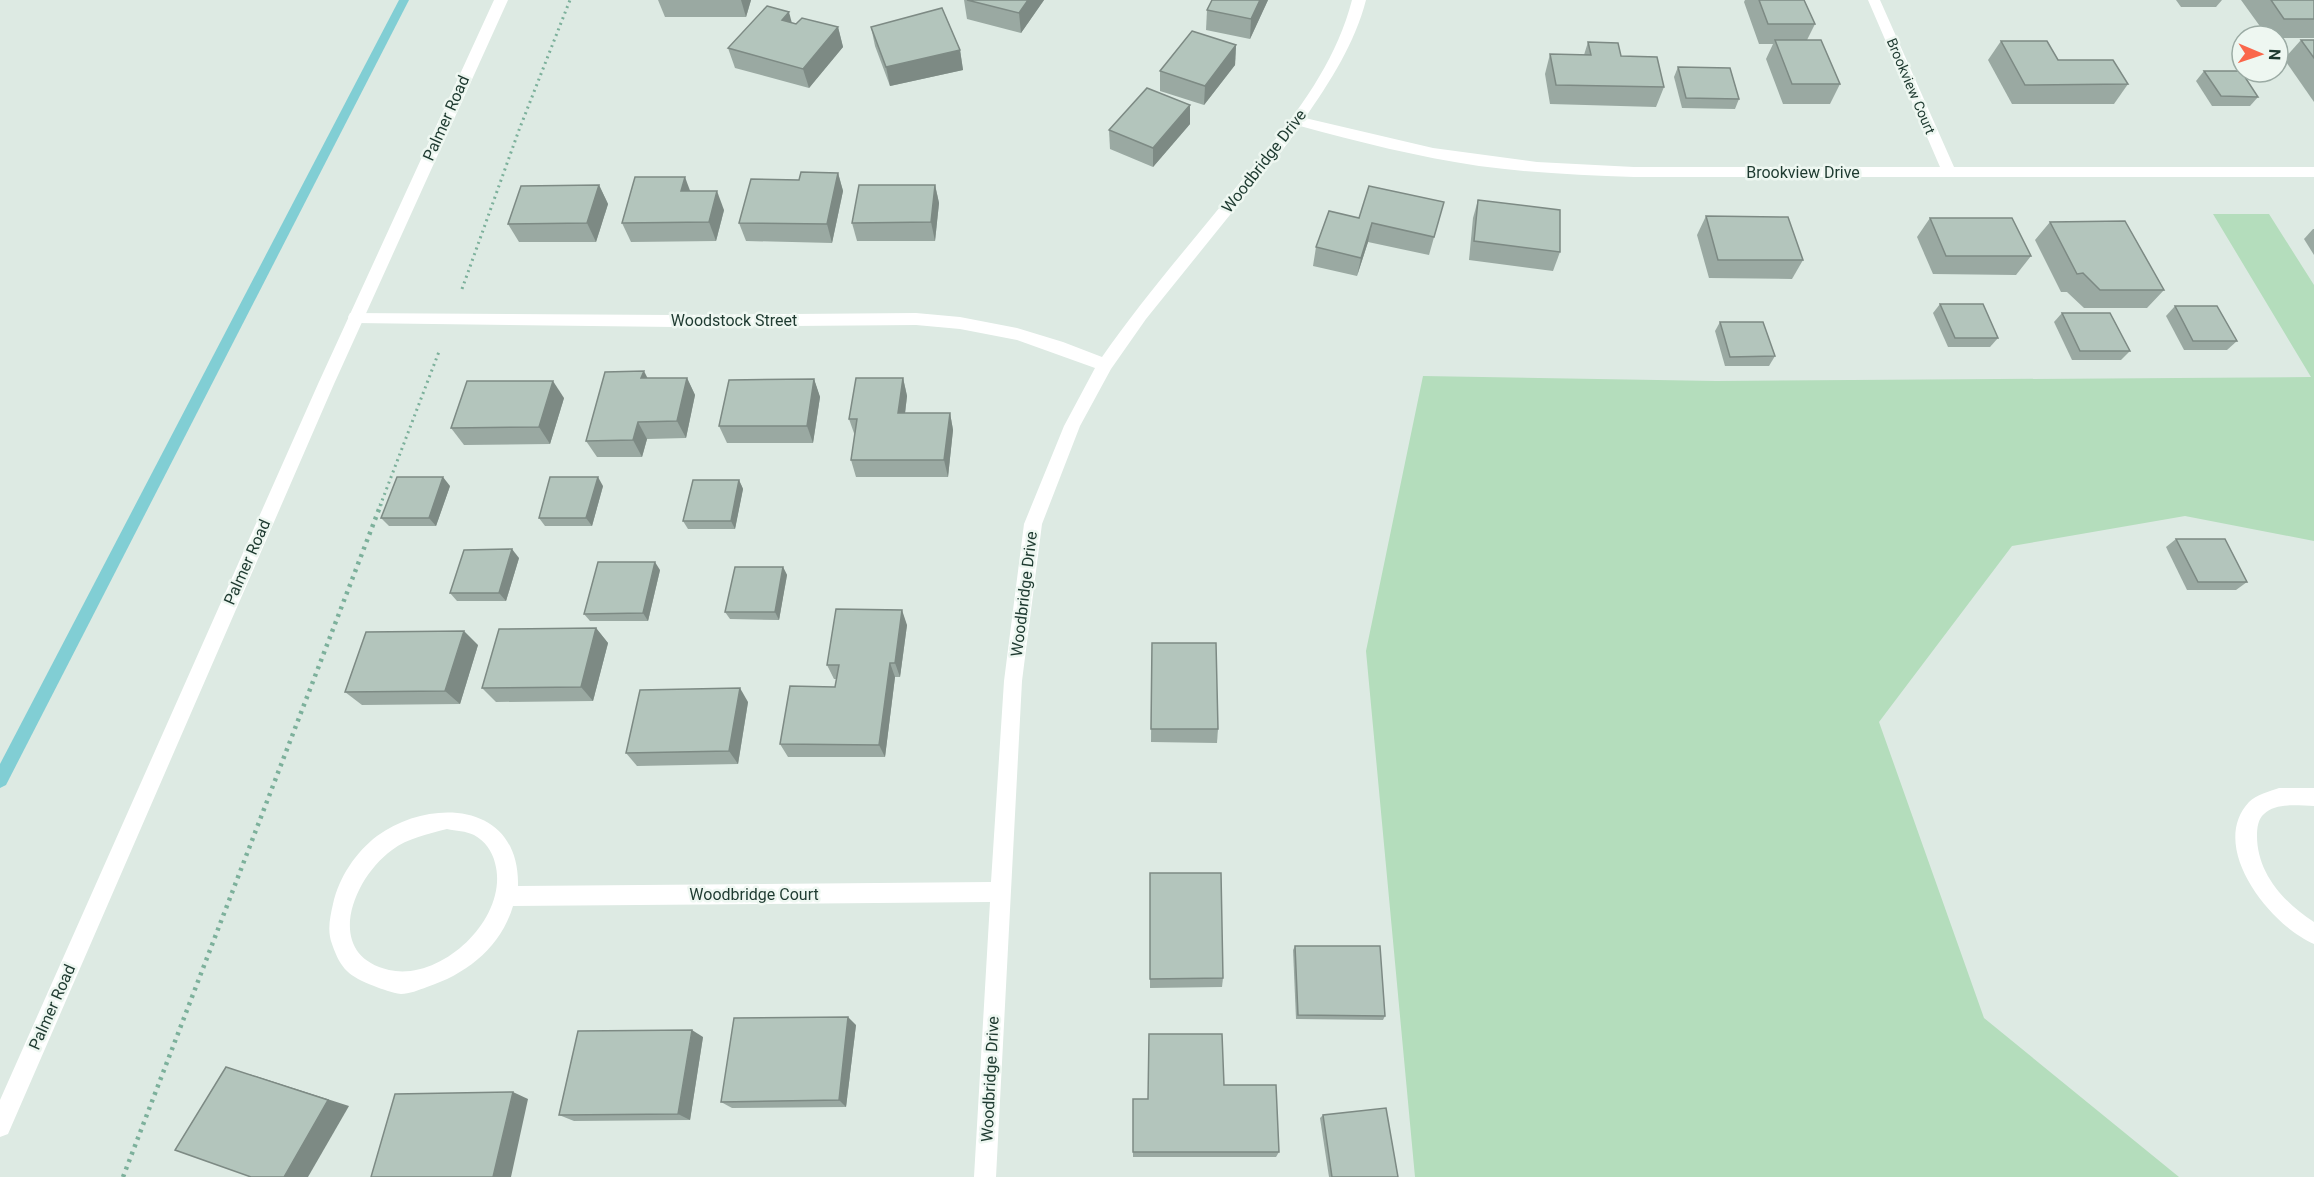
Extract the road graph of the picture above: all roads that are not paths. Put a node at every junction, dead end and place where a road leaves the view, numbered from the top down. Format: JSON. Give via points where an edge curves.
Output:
{"nodes":[{"id":1,"x":501,"y":0,"type":"edge"},
{"id":2,"x":1359,"y":0,"type":"edge"},
{"id":3,"x":1874,"y":0,"type":"edge"},
{"id":4,"x":1296,"y":120,"type":"junction"},
{"id":5,"x":1948,"y":172,"type":"junction"},
{"id":6,"x":2314,"y":172,"type":"edge"},
{"id":7,"x":356,"y":317,"type":"junction"},
{"id":8,"x":1105,"y":365,"type":"junction"},
{"id":9,"x":2314,"y":797,"type":"edge"},
{"id":10,"x":1001,"y":892,"type":"junction"},
{"id":11,"x":508,"y":896,"type":"junction"},
{"id":12,"x":2314,"y":934,"type":"edge"},
{"id":13,"x":0,"y":1126,"type":"edge"},
{"id":14,"x":985,"y":1177,"type":"edge"}],
"edges":[{"from":1,"to":7,"type":"street","name":"Palmer Road"},
{"from":2,"to":4,"type":"street","name":"Woodbridge Drive","via":[[1353,23],[1333,63]]},
{"from":3,"to":5,"type":"street","name":"Brookview Court"},
{"from":4,"to":5,"type":"street","name":"Brookview Drive","via":[[1423,152],[1557,169]]},
{"from":4,"to":8,"type":"street","name":"Woodbridge Drive","via":[[1140,315]]},
{"from":5,"to":6,"type":"street","name":"Brookview Drive"},
{"from":7,"to":8,"type":"street","name":"Woodstock Street","via":[[916,319],[1017,334]]},
{"from":7,"to":13,"type":"street","name":"Palmer Road"},
{"from":8,"to":10,"type":"street","name":"Woodbridge Drive","via":[[1072,426],[1033,524],[1013,681]]},
{"from":9,"to":12,"type":"street","via":[[2292,794],[2265,801],[2249,818],[2244,843],[2253,874],[2274,904]]},
{"from":10,"to":11,"type":"street","name":"Woodbridge Court"},
{"from":10,"to":14,"type":"street","name":"Woodbridge Drive"},
{"from":11,"to":11,"type":"street","via":[[509,866],[497,841],[475,825],[447,820],[414,827],[382,844],[358,870],[342,901],[339,932],[348,959],[371,976],[402,983],[436,975],[469,956],[494,927]]}]}
